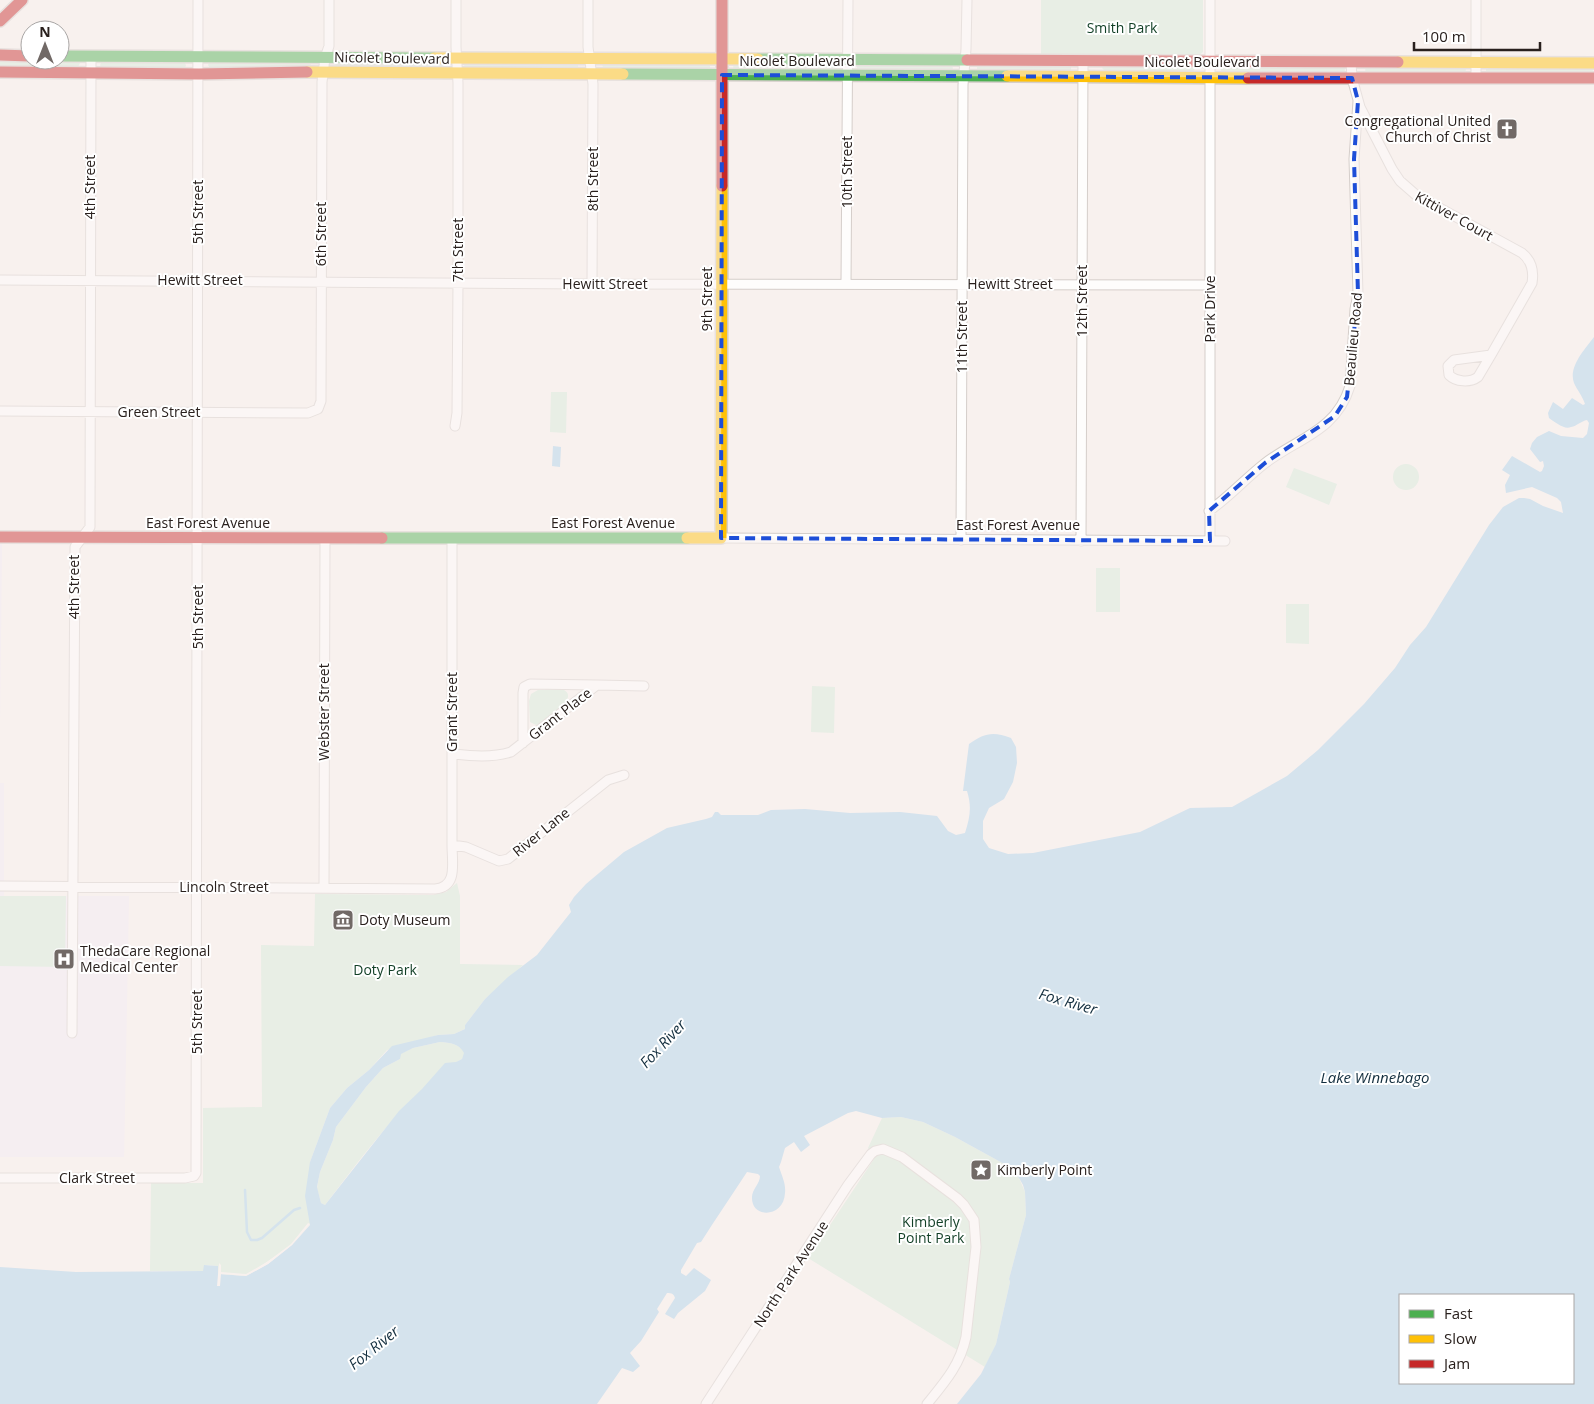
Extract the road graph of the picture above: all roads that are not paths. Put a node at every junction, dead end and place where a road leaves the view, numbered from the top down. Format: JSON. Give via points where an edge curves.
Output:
{"nodes":[{"id":1,"x":22,"y":0,"type":"edge"},
{"id":2,"x":198,"y":0,"type":"edge"},
{"id":3,"x":329,"y":0,"type":"edge"},
{"id":4,"x":456,"y":0,"type":"edge"},
{"id":5,"x":588,"y":0,"type":"edge"},
{"id":6,"x":722,"y":0,"type":"edge"},
{"id":7,"x":848,"y":0,"type":"edge"},
{"id":8,"x":967,"y":0,"type":"edge"},
{"id":9,"x":1210,"y":0,"type":"edge"},
{"id":10,"x":1476,"y":0,"type":"edge"},
{"id":11,"x":0,"y":20,"type":"edge"},
{"id":12,"x":0,"y":56,"type":"edge"},
{"id":13,"x":20,"y":56,"type":"edge"},
{"id":14,"x":70,"y":56,"type":"edge"},
{"id":15,"x":90,"y":56,"type":"junction"},
{"id":16,"x":199,"y":58,"type":"junction"},
{"id":17,"x":325,"y":58,"type":"junction"},
{"id":18,"x":456,"y":58,"type":"junction"},
{"id":19,"x":589,"y":59,"type":"junction"},
{"id":20,"x":722,"y":59,"type":"junction"},
{"id":21,"x":848,"y":60,"type":"junction"},
{"id":22,"x":965,"y":60,"type":"junction"},
{"id":23,"x":1083,"y":61,"type":"junction"},
{"id":24,"x":1210,"y":62,"type":"junction"},
{"id":25,"x":1351,"y":62,"type":"junction"},
{"id":26,"x":1476,"y":63,"type":"junction"},
{"id":27,"x":1594,"y":63,"type":"edge"},
{"id":28,"x":0,"y":72,"type":"edge"},
{"id":29,"x":90,"y":72,"type":"junction"},
{"id":30,"x":323,"y":72,"type":"junction"},
{"id":31,"x":199,"y":74,"type":"junction"},
{"id":32,"x":458,"y":74,"type":"junction"},
{"id":33,"x":592,"y":75,"type":"junction"},
{"id":34,"x":722,"y":75,"type":"junction"},
{"id":35,"x":964,"y":75,"type":"junction"},
{"id":36,"x":847,"y":76,"type":"junction"},
{"id":37,"x":1083,"y":76,"type":"junction"},
{"id":38,"x":1476,"y":77,"type":"junction"},
{"id":39,"x":1210,"y":78,"type":"junction"},
{"id":40,"x":1352,"y":78,"type":"junction"},
{"id":41,"x":1594,"y":78,"type":"edge"},
{"id":42,"x":1358,"y":101,"type":"junction"},
{"id":43,"x":0,"y":280,"type":"edge"},
{"id":44,"x":90,"y":280,"type":"junction"},
{"id":45,"x":198,"y":280,"type":"junction"},
{"id":46,"x":321,"y":281,"type":"junction"},
{"id":47,"x":458,"y":282,"type":"junction"},
{"id":48,"x":592,"y":284,"type":"junction"},
{"id":49,"x":722,"y":284,"type":"junction"},
{"id":50,"x":846,"y":284,"type":"junction"},
{"id":51,"x":962,"y":284,"type":"junction"},
{"id":52,"x":1082,"y":284,"type":"junction"},
{"id":53,"x":1210,"y":285,"type":"junction"},
{"id":54,"x":1491,"y":355,"type":"junction"},
{"id":55,"x":318,"y":409,"type":"joint"},
{"id":56,"x":0,"y":411,"type":"edge"},
{"id":57,"x":90,"y":412,"type":"junction"},
{"id":58,"x":198,"y":412,"type":"junction"},
{"id":59,"x":455,"y":426,"type":"dead end"},
{"id":60,"x":1209,"y":511,"type":"junction"},
{"id":61,"x":0,"y":537,"type":"edge"},
{"id":62,"x":81,"y":538,"type":"junction"},
{"id":63,"x":198,"y":538,"type":"junction"},
{"id":64,"x":325,"y":538,"type":"junction"},
{"id":65,"x":452,"y":538,"type":"junction"},
{"id":66,"x":721,"y":538,"type":"junction"},
{"id":67,"x":960,"y":540,"type":"junction"},
{"id":68,"x":1081,"y":541,"type":"junction"},
{"id":69,"x":1210,"y":541,"type":"junction"},
{"id":70,"x":1225,"y":541,"type":"dead end"},
{"id":71,"x":597,"y":685,"type":"junction"},
{"id":72,"x":644,"y":686,"type":"dead end"},
{"id":73,"x":523,"y":742,"type":"junction"},
{"id":74,"x":452,"y":754,"type":"junction"},
{"id":75,"x":624,"y":775,"type":"dead end"},
{"id":76,"x":452,"y":845,"type":"junction"},
{"id":77,"x":447,"y":885,"type":"joint"},
{"id":78,"x":0,"y":886,"type":"edge"},
{"id":79,"x":72,"y":886,"type":"junction"},
{"id":80,"x":197,"y":887,"type":"junction"},
{"id":81,"x":324,"y":887,"type":"junction"},
{"id":82,"x":72,"y":1033,"type":"dead end"},
{"id":83,"x":194,"y":1176,"type":"joint"},
{"id":84,"x":0,"y":1178,"type":"edge"},
{"id":85,"x":706,"y":1404,"type":"edge"},
{"id":86,"x":927,"y":1404,"type":"edge"}],
"edges":[{"from":1,"to":11,"type":"street"},
{"from":2,"to":16,"type":"street","name":"5th Street"},
{"from":3,"to":17,"type":"street","name":"6th Street","via":[[329,46]]},
{"from":4,"to":18,"type":"street","name":"7th Street"},
{"from":5,"to":19,"type":"street","name":"8th Street"},
{"from":6,"to":20,"type":"street","name":"9th Street"},
{"from":7,"to":21,"type":"street","name":"10th Street"},
{"from":8,"to":22,"type":"street","name":"11th Street"},
{"from":9,"to":24,"type":"street","name":"Park Drive"},
{"from":10,"to":26,"type":"street"},
{"from":12,"to":13,"type":"street"},
{"from":14,"to":15,"type":"street","name":"Nicolet Boulevard"},
{"from":15,"to":16,"type":"street","name":"Nicolet Boulevard"},
{"from":15,"to":29,"type":"street","name":"4th Street"},
{"from":16,"to":17,"type":"street","name":"Nicolet Boulevard"},
{"from":16,"to":31,"type":"street","name":"5th Street"},
{"from":17,"to":18,"type":"street","name":"Nicolet Boulevard"},
{"from":17,"to":30,"type":"street","name":"6th Street"},
{"from":18,"to":19,"type":"street","name":"Nicolet Boulevard"},
{"from":18,"to":32,"type":"street","name":"7th Street"},
{"from":19,"to":20,"type":"street","name":"Nicolet Boulevard"},
{"from":19,"to":33,"type":"street","name":"8th Street"},
{"from":20,"to":21,"type":"street","name":"Nicolet Boulevard"},
{"from":20,"to":34,"type":"street","name":"9th Street"},
{"from":21,"to":22,"type":"street","name":"Nicolet Boulevard"},
{"from":21,"to":36,"type":"street","name":"10th Street"},
{"from":22,"to":23,"type":"street","name":"Nicolet Boulevard"},
{"from":22,"to":35,"type":"street","name":"11th Street"},
{"from":23,"to":24,"type":"street","name":"Nicolet Boulevard"},
{"from":23,"to":37,"type":"street","name":"12th Street"},
{"from":24,"to":25,"type":"street","name":"Nicolet Boulevard"},
{"from":24,"to":39,"type":"street","name":"Park Drive"},
{"from":25,"to":26,"type":"street","name":"Nicolet Boulevard"},
{"from":25,"to":40,"type":"street","name":"Kittiver Court"},
{"from":26,"to":27,"type":"street","name":"Nicolet Boulevard"},
{"from":26,"to":38,"type":"street"},
{"from":28,"to":29,"type":"street","name":"Nicolet Boulevard"},
{"from":29,"to":31,"type":"street","name":"Nicolet Boulevard"},
{"from":29,"to":44,"type":"street","name":"4th Street"},
{"from":30,"to":31,"type":"street","name":"Nicolet Boulevard"},
{"from":30,"to":32,"type":"street","name":"Nicolet Boulevard"},
{"from":30,"to":46,"type":"street","name":"6th Street"},
{"from":31,"to":45,"type":"street","name":"5th Street"},
{"from":32,"to":33,"type":"street","name":"Nicolet Boulevard"},
{"from":32,"to":47,"type":"street","name":"7th Street"},
{"from":33,"to":34,"type":"street","name":"Nicolet Boulevard"},
{"from":33,"to":48,"type":"street","name":"8th Street"},
{"from":34,"to":36,"type":"street","name":"Nicolet Boulevard"},
{"from":34,"to":49,"type":"street","name":"9th Street"},
{"from":35,"to":36,"type":"street","name":"Nicolet Boulevard"},
{"from":35,"to":37,"type":"street","name":"Nicolet Boulevard"},
{"from":35,"to":51,"type":"street","name":"11th Street"},
{"from":36,"to":50,"type":"street","name":"10th Street"},
{"from":37,"to":39,"type":"street","name":"Nicolet Boulevard"},
{"from":37,"to":52,"type":"street","name":"12th Street"},
{"from":38,"to":40,"type":"street","name":"Nicolet Boulevard"},
{"from":38,"to":41,"type":"street","name":"Nicolet Boulevard"},
{"from":39,"to":40,"type":"street","name":"Nicolet Boulevard"},
{"from":39,"to":53,"type":"street","name":"Park Drive"},
{"from":40,"to":42,"type":"street","name":"Kittiver Court"},
{"from":42,"to":54,"type":"street","name":"Kittiver Court","via":[[1404,186],[1522,253],[1531,263],[1532,283]]},
{"from":42,"to":60,"type":"street","name":"Beaulieu Road","via":[[1354,159],[1358,294],[1347,397],[1335,416],[1313,434],[1265,463],[1226,500]]},
{"from":43,"to":44,"type":"street","name":"Hewitt Street"},
{"from":44,"to":45,"type":"street","name":"Hewitt Street"},
{"from":44,"to":57,"type":"street","name":"4th Street"},
{"from":45,"to":46,"type":"street","name":"Hewitt Street"},
{"from":45,"to":58,"type":"street","name":"5th Street"},
{"from":46,"to":47,"type":"street","name":"Hewitt Street"},
{"from":46,"to":55,"type":"street","name":"6th Street","via":[[321,401]]},
{"from":47,"to":48,"type":"street","name":"Hewitt Street"},
{"from":47,"to":59,"type":"street","name":"7th Street"},
{"from":48,"to":49,"type":"street","name":"Hewitt Street"},
{"from":49,"to":50,"type":"street","name":"Hewitt Street"},
{"from":49,"to":66,"type":"street","name":"9th Street"},
{"from":50,"to":51,"type":"street","name":"Hewitt Street"},
{"from":51,"to":52,"type":"street","name":"Hewitt Street"},
{"from":51,"to":67,"type":"street","name":"11th Street"},
{"from":52,"to":53,"type":"street","name":"Hewitt Street"},
{"from":52,"to":68,"type":"street","name":"12th Street"},
{"from":53,"to":60,"type":"street","name":"Park Drive"},
{"from":54,"to":54,"type":"street","name":"Kittiver Court","via":[[1454,360],[1448,366],[1449,375],[1455,380],[1475,379]]},
{"from":55,"to":58,"type":"street","name":"Green Street","via":[[308,413]]},
{"from":56,"to":57,"type":"street","name":"Green Street"},
{"from":57,"to":58,"type":"street","name":"Green Street"},
{"from":57,"to":62,"type":"street","name":"4th Street","via":[[90,527]]},
{"from":58,"to":63,"type":"street","name":"5th Street"},
{"from":60,"to":69,"type":"street","name":"Park Drive"},
{"from":61,"to":62,"type":"street","name":"East Forest Avenue"},
{"from":62,"to":63,"type":"street","name":"East Forest Avenue"},
{"from":62,"to":79,"type":"street","name":"4th Street","via":[[75,547]]},
{"from":63,"to":64,"type":"street","name":"East Forest Avenue"},
{"from":63,"to":80,"type":"street","name":"5th Street"},
{"from":64,"to":65,"type":"street","name":"East Forest Avenue"},
{"from":64,"to":81,"type":"street","name":"Webster Street"},
{"from":65,"to":66,"type":"street","name":"East Forest Avenue"},
{"from":65,"to":74,"type":"street","name":"Grant Street"},
{"from":66,"to":67,"type":"street","name":"East Forest Avenue"},
{"from":67,"to":68,"type":"street","name":"East Forest Avenue"},
{"from":68,"to":69,"type":"street","name":"East Forest Avenue"},
{"from":69,"to":70,"type":"street","name":"East Forest Avenue"},
{"from":71,"to":72,"type":"street","name":"Grant Place"},
{"from":71,"to":73,"type":"street","name":"Grant Place"},
{"from":71,"to":73,"type":"street","name":"Grant Place","via":[[530,684],[524,687]]},
{"from":73,"to":74,"type":"street","name":"Grant Place","via":[[511,752],[499,756]]},
{"from":74,"to":76,"type":"street","name":"Grant Street"},
{"from":75,"to":76,"type":"street","name":"River Lane","via":[[608,780],[508,859],[499,861],[466,847]]},
{"from":76,"to":77,"type":"street","name":"Grant Street","via":[[451,879]]},
{"from":77,"to":81,"type":"street","name":"Lincoln Street","via":[[434,889]]},
{"from":78,"to":79,"type":"street","name":"Lincoln Street"},
{"from":79,"to":80,"type":"street","name":"Lincoln Street"},
{"from":79,"to":82,"type":"street","name":"4th Street"},
{"from":80,"to":81,"type":"street","name":"Lincoln Street"},
{"from":80,"to":83,"type":"street","name":"5th Street"},
{"from":83,"to":84,"type":"street","name":"Clark Street"},
{"from":85,"to":86,"type":"street","name":"North Park Avenue","via":[[865,1161],[875,1151],[887,1150],[902,1157],[949,1192],[964,1205],[974,1220],[976,1247],[962,1354]]}]}
